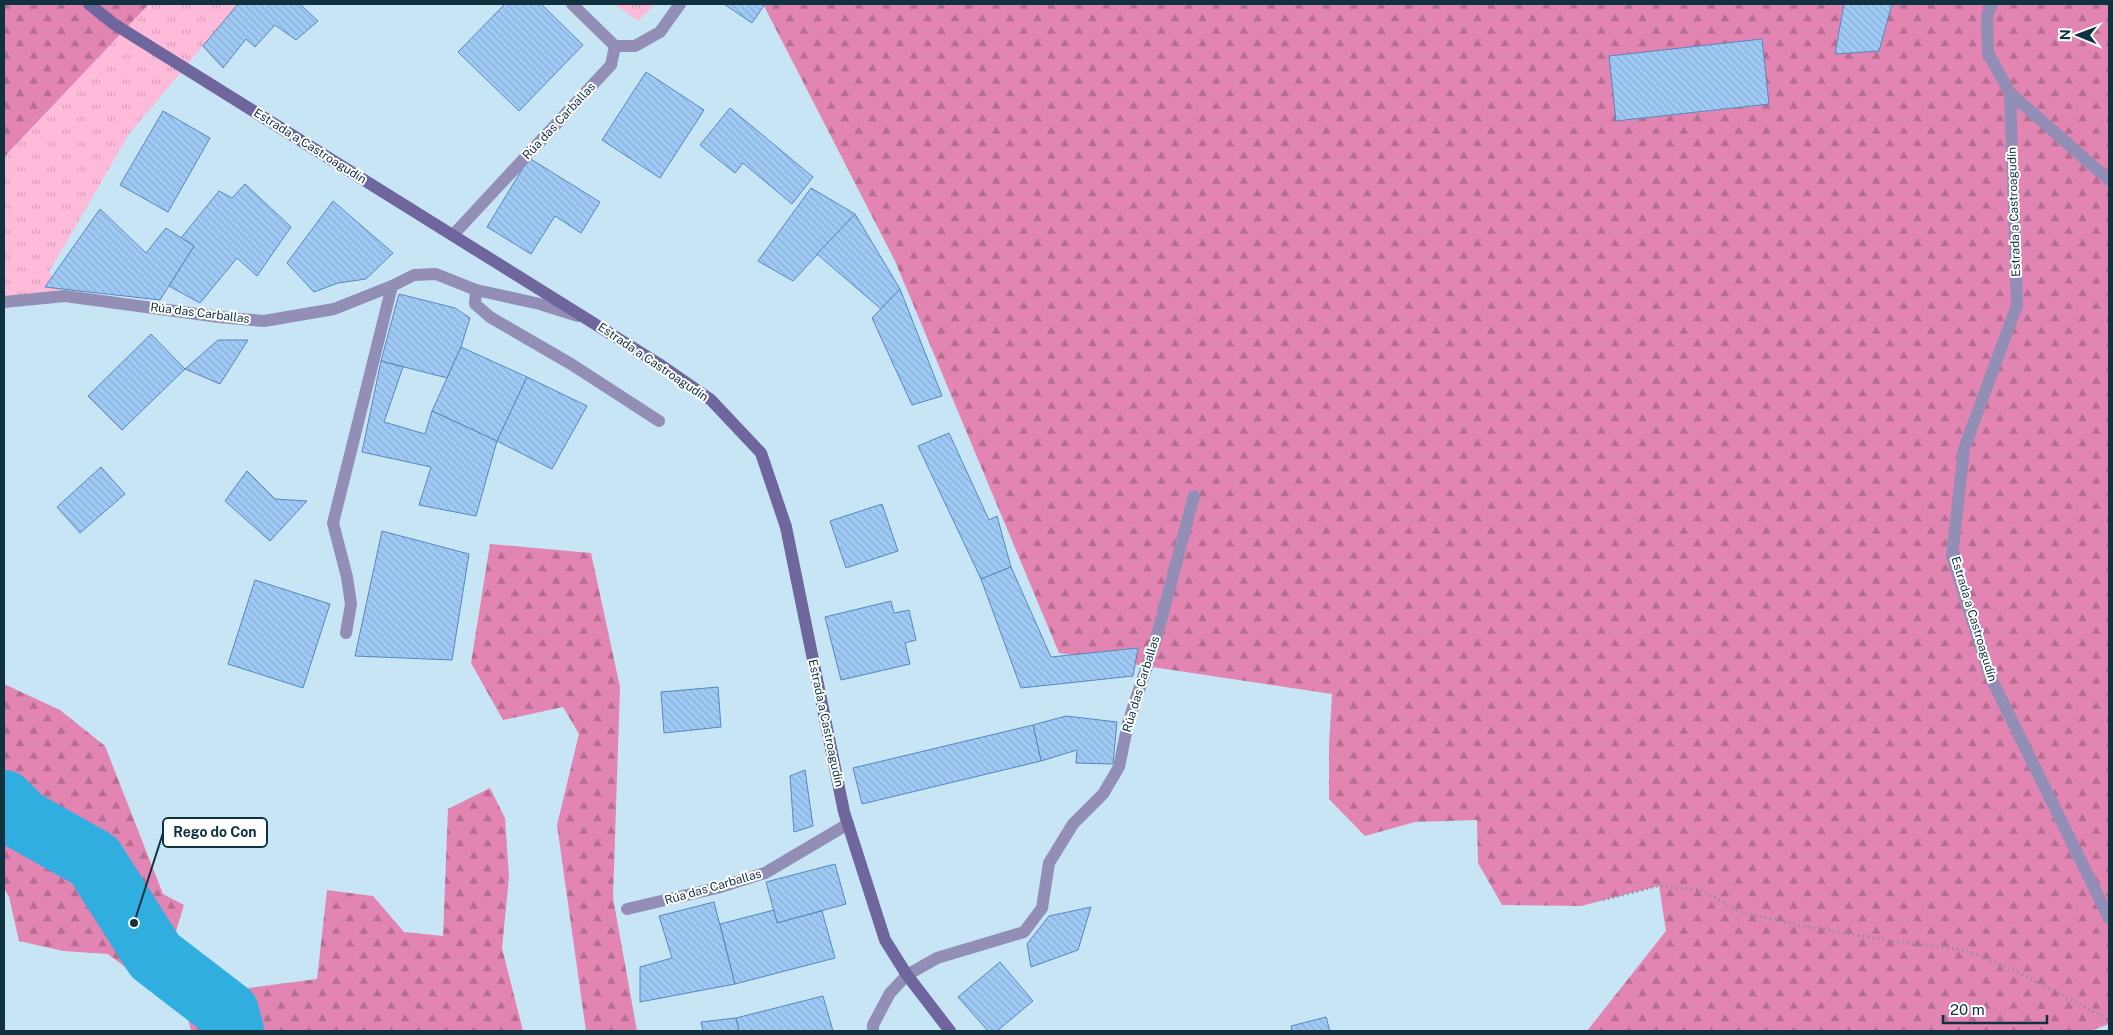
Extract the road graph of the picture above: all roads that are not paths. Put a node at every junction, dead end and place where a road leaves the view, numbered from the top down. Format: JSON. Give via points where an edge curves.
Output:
{"nodes":[{"id":1,"x":89,"y":4,"type":"edge"},
{"id":2,"x":572,"y":4,"type":"edge"},
{"id":3,"x":680,"y":4,"type":"edge"},
{"id":4,"x":1992,"y":4,"type":"edge"},
{"id":5,"x":615,"y":46,"type":"junction"},
{"id":6,"x":2010,"y":93,"type":"junction"},
{"id":7,"x":2109,"y":180,"type":"edge"},
{"id":8,"x":453,"y":235,"type":"junction"},
{"id":9,"x":392,"y":286,"type":"junction"},
{"id":10,"x":476,"y":290,"type":"junction"},
{"id":11,"x":4,"y":302,"type":"edge"},
{"id":12,"x":588,"y":320,"type":"junction"},
{"id":13,"x":659,"y":421,"type":"dead end"},
{"id":14,"x":1194,"y":496,"type":"dead end"},
{"id":15,"x":346,"y":633,"type":"dead end"},
{"id":16,"x":848,"y":824,"type":"junction"},
{"id":17,"x":627,"y":909,"type":"dead end"},
{"id":18,"x":2109,"y":918,"type":"edge"},
{"id":19,"x":908,"y":976,"type":"junction"},
{"id":20,"x":873,"y":1031,"type":"edge"},
{"id":21,"x":950,"y":1031,"type":"edge"}],
"edges":[{"from":1,"to":8,"type":"street","name":"Estrada a Castroagudín","via":[[114,24]]},
{"from":2,"to":5,"type":"street"},
{"from":3,"to":5,"type":"street","via":[[660,32],[635,46]]},
{"from":4,"to":6,"type":"street","name":"Estrada a Castroagudín","via":[[1987,16],[1988,53]]},
{"from":5,"to":8,"type":"street","name":"Rúa das Carballas","via":[[611,64]]},
{"from":6,"to":7,"type":"street","name":"Estrada a Castroagudín"},
{"from":6,"to":18,"type":"street","name":"Estrada a Castroagudín","via":[[2017,305],[1964,449],[1952,556],[1990,676]]},
{"from":8,"to":12,"type":"street","name":"Estrada a Castroagudín"},
{"from":9,"to":10,"type":"street","name":"Rúa das Carballas","via":[[414,275],[436,274]]},
{"from":9,"to":11,"type":"street","name":"Rúa das Carballas","via":[[334,309],[264,321],[65,296]]},
{"from":9,"to":15,"type":"street","via":[[333,523],[351,604]]},
{"from":10,"to":12,"type":"street","name":"Rúa das Carballas","via":[[540,304]]},
{"from":10,"to":13,"type":"street","via":[[475,304],[490,317]]},
{"from":12,"to":16,"type":"street","name":"Estrada a Castroagudín","via":[[711,400],[761,453],[786,527]]},
{"from":14,"to":19,"type":"street","name":"Rúa das Carballas","via":[[1156,639],[1128,723],[1119,767],[1103,794],[1073,824],[1049,863],[1042,908],[1024,932],[937,958]]},
{"from":16,"to":17,"type":"street","name":"Rúa das Carballas","via":[[766,873]]},
{"from":16,"to":19,"type":"street","name":"Estrada a Castroagudín","via":[[884,940]]},
{"from":19,"to":20,"type":"street","name":"Rúa das Carballas","via":[[890,993]]},
{"from":19,"to":21,"type":"street","name":"Estrada a Castroagudín"}]}
